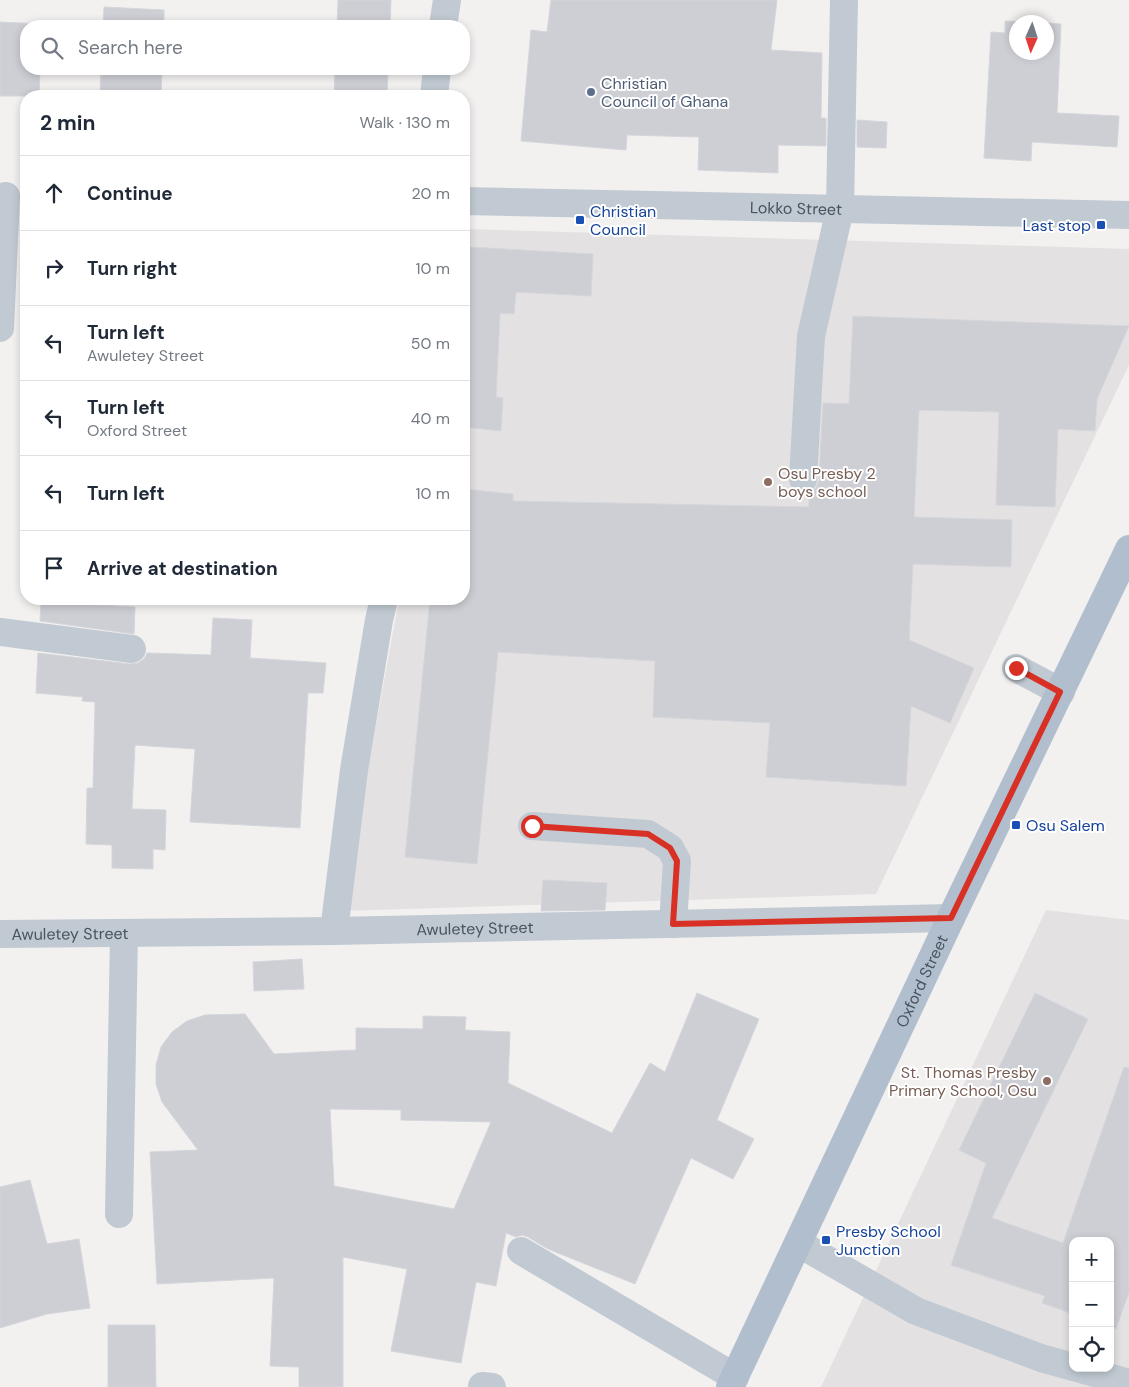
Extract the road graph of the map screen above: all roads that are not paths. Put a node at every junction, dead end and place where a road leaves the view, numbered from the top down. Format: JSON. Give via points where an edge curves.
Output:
{"nodes":[{"id":1,"x":446,"y":0,"type":"edge"},
{"id":2,"x":844,"y":0,"type":"edge"},
{"id":3,"x":444,"y":20,"type":"edge"},
{"id":4,"x":436,"y":75,"type":"edge"},
{"id":5,"x":435,"y":90,"type":"edge"},
{"id":6,"x":11,"y":196,"type":"edge"},
{"id":7,"x":470,"y":202,"type":"edge"},
{"id":8,"x":840,"y":209,"type":"junction"},
{"id":9,"x":1128,"y":214,"type":"edge"},
{"id":10,"x":0,"y":328,"type":"edge"},
{"id":11,"x":803,"y":479,"type":"dead end"},
{"id":12,"x":1129,"y":549,"type":"edge"},
{"id":13,"x":383,"y":605,"type":"edge"},
{"id":14,"x":0,"y":632,"type":"edge"},
{"id":15,"x":132,"y":649,"type":"dead end"},
{"id":16,"x":1016,"y":668,"type":"dead end"},
{"id":17,"x":1060,"y":692,"type":"junction"},
{"id":18,"x":532,"y":826,"type":"dead end"},
{"id":19,"x":951,"y":918,"type":"junction"},
{"id":20,"x":673,"y":924,"type":"junction"},
{"id":21,"x":334,"y":931,"type":"junction"},
{"id":22,"x":124,"y":933,"type":"junction"},
{"id":23,"x":0,"y":934,"type":"edge"},
{"id":24,"x":119,"y":1214,"type":"dead end"},
{"id":25,"x":798,"y":1243,"type":"junction"},
{"id":26,"x":521,"y":1251,"type":"dead end"},
{"id":27,"x":1069,"y":1366,"type":"edge"},
{"id":28,"x":1091,"y":1372,"type":"edge"},
{"id":29,"x":733,"y":1382,"type":"edge"},
{"id":30,"x":1129,"y":1383,"type":"edge"}],
"edges":[{"from":1,"to":3,"type":"street"},
{"from":2,"to":8,"type":"street"},
{"from":4,"to":5,"type":"street"},
{"from":6,"to":10,"type":"street"},
{"from":7,"to":8,"type":"street","name":"Lokko Street"},
{"from":8,"to":9,"type":"street","name":"Lokko Street"},
{"from":8,"to":11,"type":"street","via":[[811,336]]},
{"from":12,"to":17,"type":"main road","name":"Oxford Street"},
{"from":13,"to":21,"type":"street","via":[[354,770]]},
{"from":14,"to":15,"type":"street"},
{"from":16,"to":17,"type":"street"},
{"from":17,"to":19,"type":"main road","name":"Oxford Street"},
{"from":18,"to":20,"type":"street","via":[[648,834],[670,848],[677,861]]},
{"from":19,"to":20,"type":"street","name":"Awuletey Street"},
{"from":19,"to":25,"type":"main road","name":"Oxford Street"},
{"from":20,"to":21,"type":"street","name":"Awuletey Street"},
{"from":21,"to":22,"type":"street","name":"Awuletey Street"},
{"from":22,"to":23,"type":"street","name":"Awuletey Street"},
{"from":22,"to":24,"type":"street"},
{"from":25,"to":27,"type":"street","via":[[916,1311]]},
{"from":25,"to":29,"type":"main road","name":"Oxford Street"},
{"from":26,"to":29,"type":"street"},
{"from":28,"to":30,"type":"street"}]}
